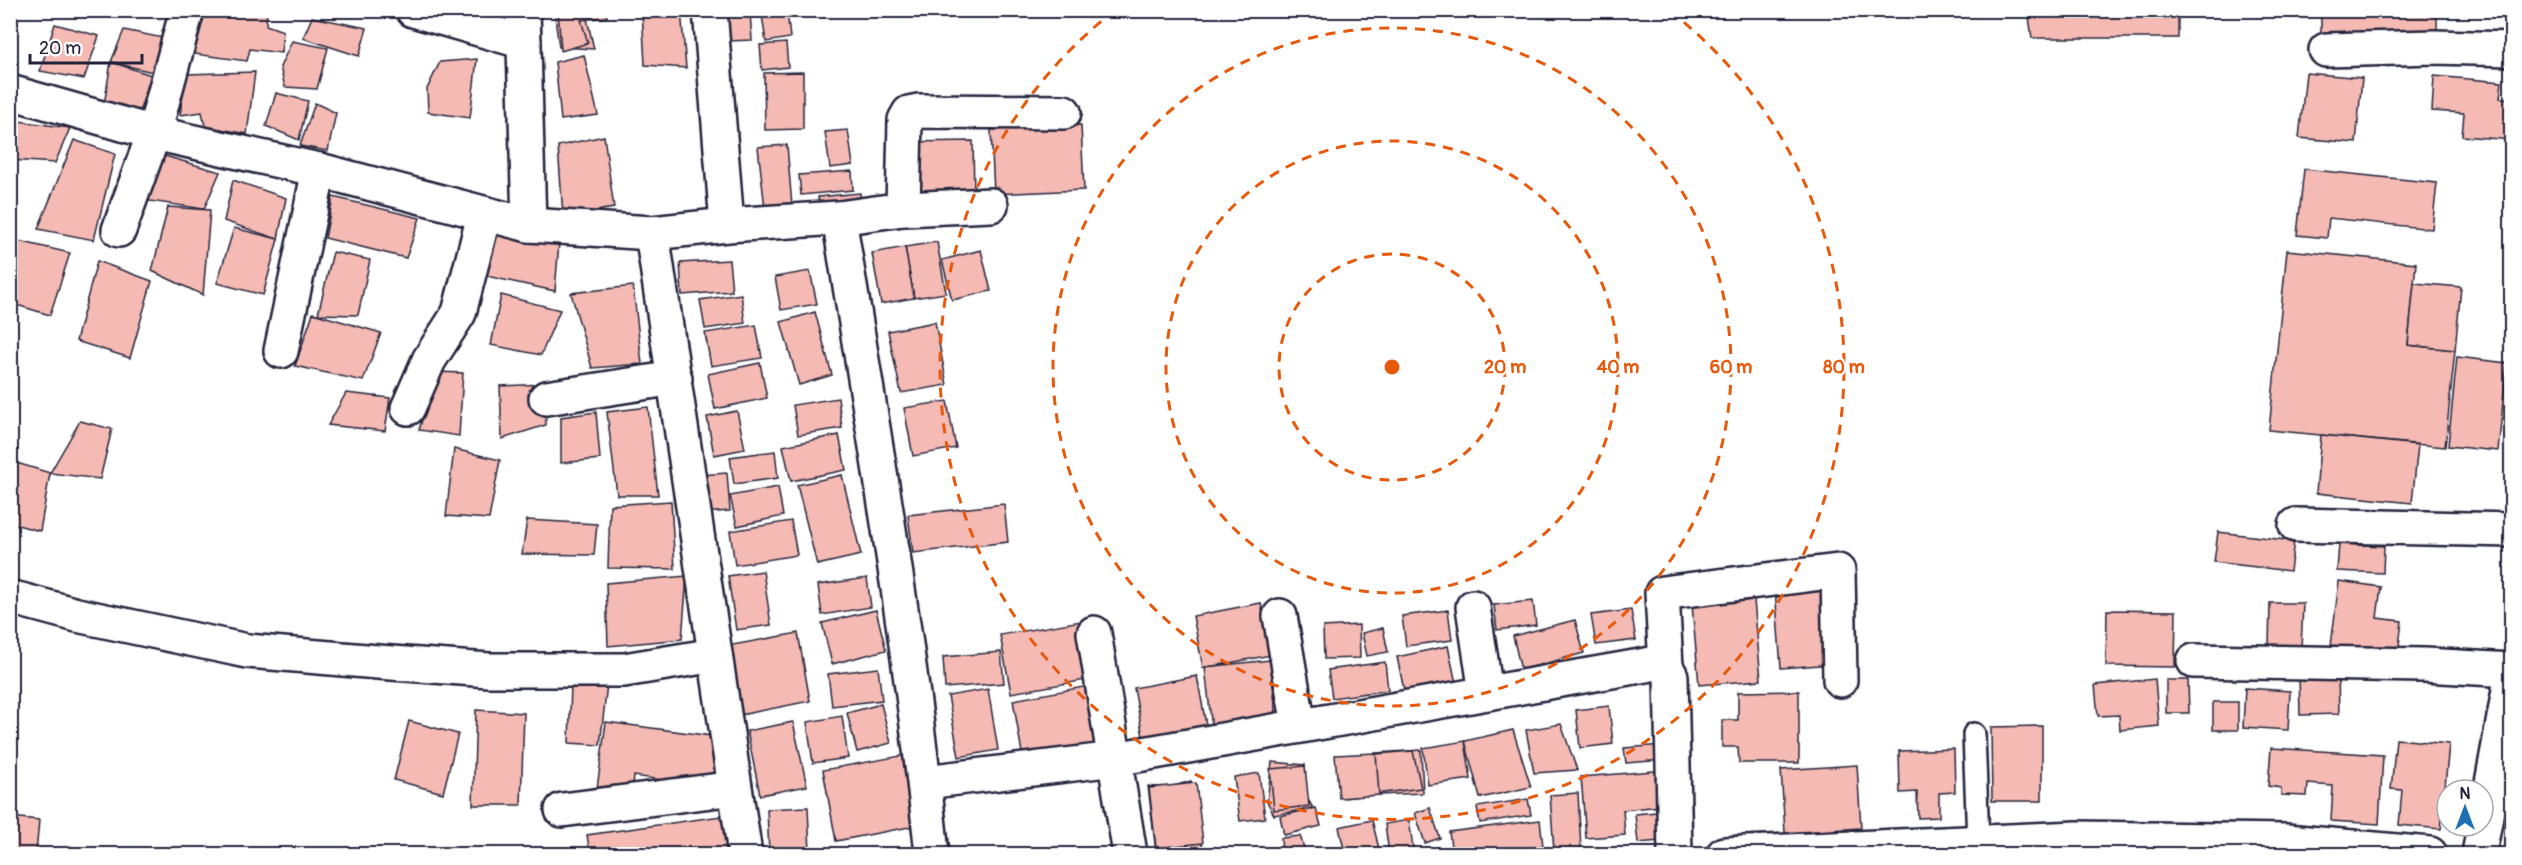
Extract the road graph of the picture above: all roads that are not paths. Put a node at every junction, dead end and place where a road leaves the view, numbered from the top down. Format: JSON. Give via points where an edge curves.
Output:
{"nodes":[{"id":1,"x":187,"y":10,"type":"edge"},
{"id":2,"x":413,"y":10,"type":"edge"},
{"id":3,"x":710,"y":10,"type":"edge"},
{"id":4,"x":523,"y":26,"type":"edge"},
{"id":5,"x":2511,"y":49,"type":"edge"},
{"id":6,"x":2326,"y":50,"type":"dead end"},
{"id":7,"x":10,"y":92,"type":"edge"},
{"id":8,"x":1064,"y":112,"type":"dead end"},
{"id":9,"x":154,"y":133,"type":"junction"},
{"id":10,"x":319,"y":170,"type":"junction"},
{"id":11,"x":991,"y":205,"type":"dead end"},
{"id":12,"x":903,"y":209,"type":"junction"},
{"id":13,"x":484,"y":215,"type":"junction"},
{"id":14,"x":839,"y":218,"type":"junction"},
{"id":15,"x":529,"y":225,"type":"junction"},
{"id":16,"x":727,"y":225,"type":"junction"},
{"id":17,"x":119,"y":230,"type":"dead end"},
{"id":18,"x":652,"y":233,"type":"junction"},
{"id":19,"x":281,"y":351,"type":"dead end"},
{"id":20,"x":675,"y":378,"type":"junction"},
{"id":21,"x":546,"y":398,"type":"dead end"},
{"id":22,"x":408,"y":408,"type":"dead end"},
{"id":23,"x":2296,"y":525,"type":"dead end"},
{"id":24,"x":2511,"y":530,"type":"edge"},
{"id":25,"x":10,"y":597,"type":"edge"},
{"id":26,"x":1473,"y":607,"type":"dead end"},
{"id":27,"x":1280,"y":616,"type":"dead end"},
{"id":28,"x":1094,"y":633,"type":"dead end"},
{"id":29,"x":715,"y":655,"type":"junction"},
{"id":30,"x":2194,"y":661,"type":"dead end"},
{"id":31,"x":1666,"y":667,"type":"junction"},
{"id":32,"x":2511,"y":672,"type":"edge"},
{"id":33,"x":1840,"y":680,"type":"dead end"},
{"id":34,"x":1486,"y":693,"type":"junction"},
{"id":35,"x":1299,"y":726,"type":"junction"},
{"id":36,"x":1974,"y":734,"type":"dead end"},
{"id":37,"x":1115,"y":759,"type":"junction"},
{"id":38,"x":925,"y":782,"type":"junction"},
{"id":39,"x":735,"y":788,"type":"junction"},
{"id":40,"x":562,"y":810,"type":"dead end"},
{"id":41,"x":1978,"y":842,"type":"junction"},
{"id":42,"x":745,"y":855,"type":"edge"},
{"id":43,"x":932,"y":855,"type":"edge"},
{"id":44,"x":1130,"y":855,"type":"edge"},
{"id":45,"x":1675,"y":855,"type":"edge"},
{"id":46,"x":1724,"y":855,"type":"edge"},
{"id":47,"x":2430,"y":855,"type":"edge"},
{"id":48,"x":2479,"y":855,"type":"edge"}],
"edges":[{"from":1,"to":9,"type":"street"},
{"from":2,"to":4,"type":"street"},
{"from":3,"to":16,"type":"street"},
{"from":4,"to":15,"type":"street"},
{"from":5,"to":6,"type":"street"},
{"from":7,"to":9,"type":"street"},
{"from":8,"to":12,"type":"street","via":[[909,113],[905,120]]},
{"from":9,"to":10,"type":"street"},
{"from":9,"to":17,"type":"street"},
{"from":10,"to":13,"type":"street"},
{"from":10,"to":19,"type":"street"},
{"from":11,"to":12,"type":"street"},
{"from":12,"to":14,"type":"street"},
{"from":13,"to":15,"type":"street"},
{"from":13,"to":22,"type":"street","via":[[459,313],[429,360]]},
{"from":14,"to":16,"type":"street"},
{"from":14,"to":38,"type":"street"},
{"from":15,"to":18,"type":"street"},
{"from":16,"to":18,"type":"street"},
{"from":18,"to":20,"type":"street"},
{"from":20,"to":21,"type":"street"},
{"from":20,"to":29,"type":"street"},
{"from":23,"to":24,"type":"street"},
{"from":25,"to":29,"type":"street","via":[[247,651],[378,662],[489,670],[624,670]]},
{"from":26,"to":34,"type":"street"},
{"from":27,"to":35,"type":"street"},
{"from":28,"to":37,"type":"street"},
{"from":29,"to":39,"type":"street"},
{"from":30,"to":32,"type":"street","via":[[2413,665]]},
{"from":31,"to":33,"type":"street","via":[[1662,593],[1838,572]]},
{"from":31,"to":34,"type":"street","via":[[1657,663]]},
{"from":31,"to":45,"type":"street","via":[[1671,676]]},
{"from":32,"to":48,"type":"street"},
{"from":34,"to":35,"type":"street"},
{"from":35,"to":37,"type":"street"},
{"from":36,"to":41,"type":"lane"},
{"from":37,"to":38,"type":"street"},
{"from":37,"to":44,"type":"street"},
{"from":38,"to":43,"type":"street"},
{"from":39,"to":40,"type":"street"},
{"from":39,"to":42,"type":"street"},
{"from":41,"to":46,"type":"street"},
{"from":41,"to":47,"type":"street","via":[[2076,838],[2286,842]]}]}
